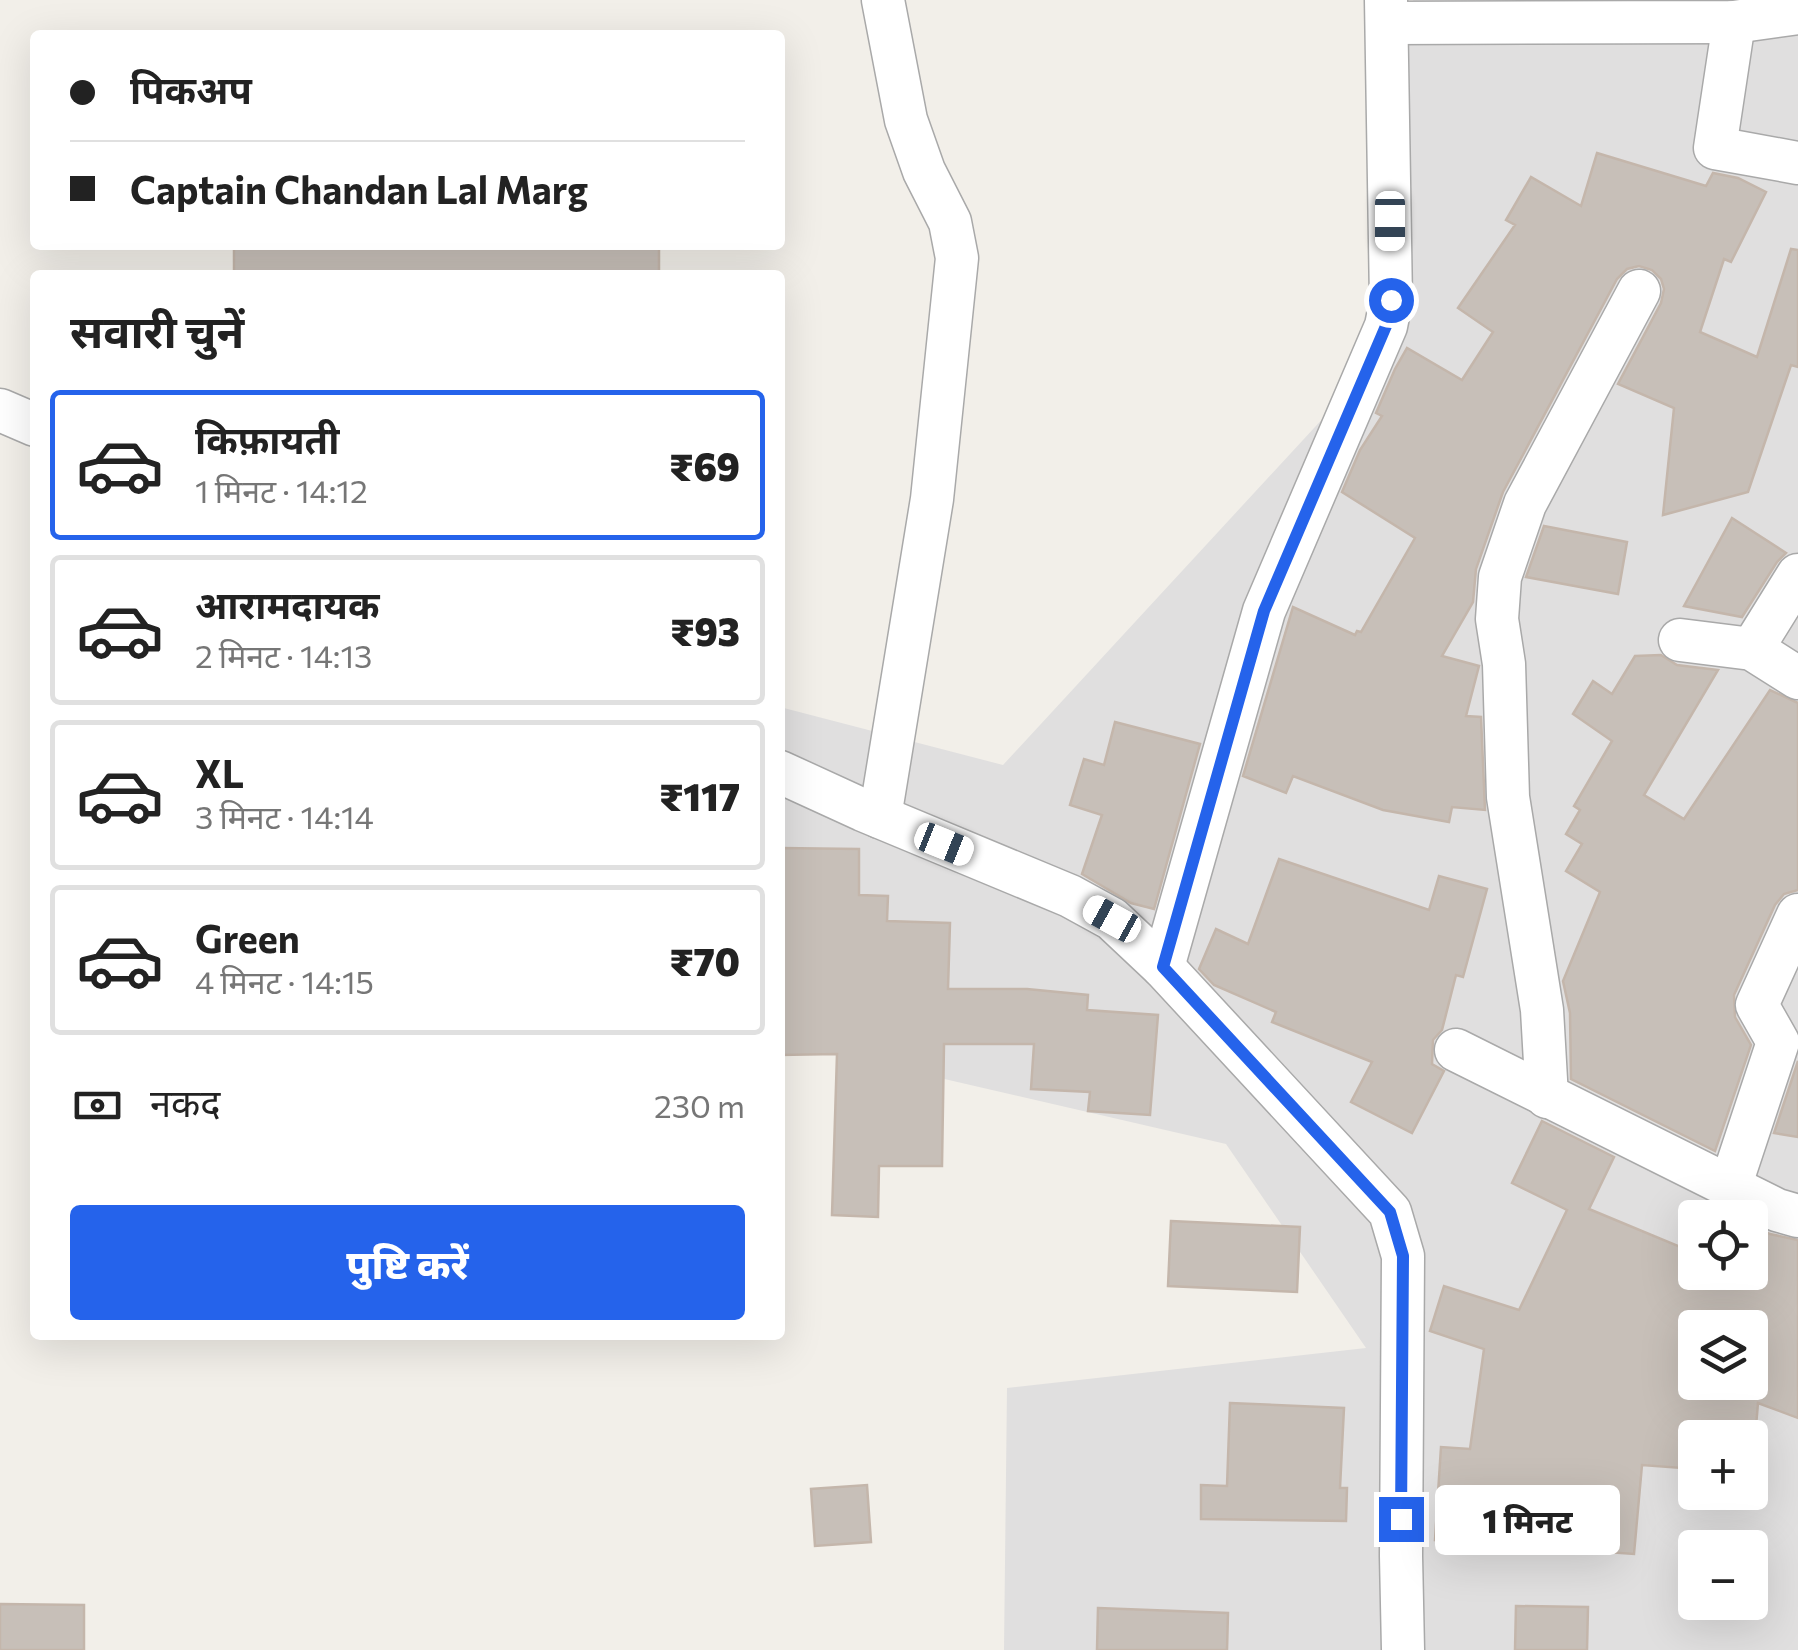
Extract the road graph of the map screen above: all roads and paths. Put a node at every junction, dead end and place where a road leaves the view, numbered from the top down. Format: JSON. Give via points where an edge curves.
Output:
{"nodes":[{"id":1,"x":883,"y":0,"type":"edge"},
{"id":2,"x":1387,"y":11,"type":"edge"},
{"id":3,"x":1798,"y":13,"type":"edge"},
{"id":4,"x":1734,"y":22,"type":"junction"},
{"id":5,"x":1798,"y":163,"type":"edge"},
{"id":6,"x":1639,"y":291,"type":"dead end"},
{"id":7,"x":0,"y":410,"type":"edge"},
{"id":8,"x":30,"y":424,"type":"edge"},
{"id":9,"x":1798,"y":575,"type":"edge"},
{"id":10,"x":1680,"y":640,"type":"dead end"},
{"id":11,"x":1752,"y":649,"type":"junction"},
{"id":12,"x":1798,"y":678,"type":"edge"},
{"id":13,"x":785,"y":774,"type":"edge"},
{"id":14,"x":880,"y":818,"type":"junction"},
{"id":15,"x":1798,"y":915,"type":"edge"},
{"id":16,"x":1163,"y":967,"type":"junction"},
{"id":17,"x":1456,"y":1050,"type":"dead end"},
{"id":18,"x":1546,"y":1097,"type":"junction"},
{"id":19,"x":1730,"y":1187,"type":"junction"},
{"id":20,"x":1798,"y":1216,"type":"edge"},
{"id":21,"x":1404,"y":1650,"type":"edge"}],
"edges":[{"from":1,"to":14,"type":"street","via":[[906,120],[950,222],[957,258],[932,499]]},
{"from":2,"to":4,"type":"street"},
{"from":2,"to":16,"type":"street","via":[[1386,326],[1264,611]]},
{"from":3,"to":4,"type":"street"},
{"from":4,"to":5,"type":"street","via":[[1716,148]]},
{"from":6,"to":18,"type":"street","via":[[1525,504],[1500,577],[1508,797],[1542,1010]]},
{"from":7,"to":8,"type":"street"},
{"from":9,"to":11,"type":"street"},
{"from":10,"to":11,"type":"street"},
{"from":11,"to":12,"type":"street"},
{"from":13,"to":14,"type":"street"},
{"from":14,"to":16,"type":"street","via":[[1070,896],[1112,919]]},
{"from":15,"to":19,"type":"street","via":[[1757,1005],[1778,1042]]},
{"from":16,"to":21,"type":"street","via":[[1390,1212],[1403,1256]]},
{"from":17,"to":18,"type":"street"},
{"from":18,"to":19,"type":"street"},
{"from":19,"to":20,"type":"street"}]}
